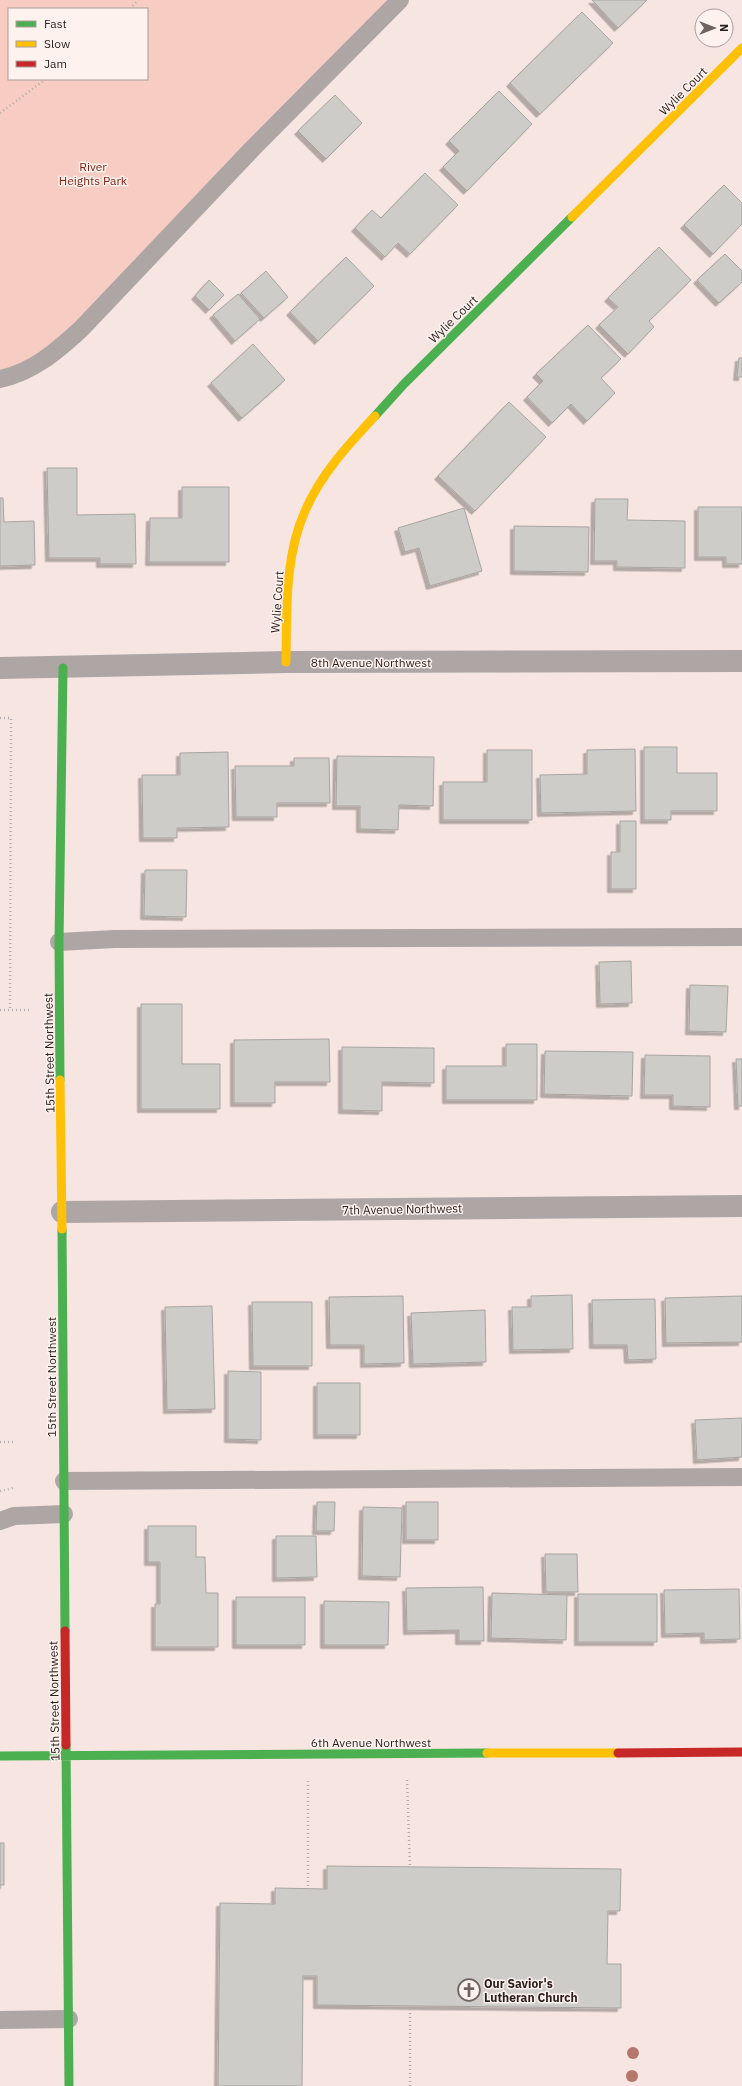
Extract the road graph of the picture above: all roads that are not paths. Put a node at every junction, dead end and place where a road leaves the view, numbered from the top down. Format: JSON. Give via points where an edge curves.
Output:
{"nodes":[{"id":1,"x":400,"y":0,"type":"edge"},
{"id":2,"x":742,"y":48,"type":"edge"},
{"id":3,"x":0,"y":379,"type":"edge"},
{"id":4,"x":742,"y":661,"type":"edge"},
{"id":5,"x":286,"y":662,"type":"junction"},
{"id":6,"x":0,"y":668,"type":"edge"},
{"id":7,"x":63,"y":668,"type":"junction"},
{"id":8,"x":742,"y":937,"type":"edge"},
{"id":9,"x":60,"y":942,"type":"junction"},
{"id":10,"x":742,"y":1206,"type":"edge"},
{"id":11,"x":62,"y":1212,"type":"junction"},
{"id":12,"x":742,"y":1477,"type":"edge"},
{"id":13,"x":64,"y":1481,"type":"junction"},
{"id":14,"x":64,"y":1514,"type":"junction"},
{"id":15,"x":0,"y":1521,"type":"edge"},
{"id":16,"x":742,"y":1752,"type":"edge"},
{"id":17,"x":0,"y":1756,"type":"edge"},
{"id":18,"x":67,"y":1756,"type":"junction"},
{"id":19,"x":69,"y":2019,"type":"junction"},
{"id":20,"x":0,"y":2020,"type":"edge"},
{"id":21,"x":69,"y":2086,"type":"edge"}],
"edges":[{"from":1,"to":3,"type":"lane","via":[[55,354],[31,368]]},
{"from":2,"to":5,"type":"street","name":"Wylie Court","via":[[404,384],[337,457],[315,490],[296,540],[288,584]]},
{"from":4,"to":5,"type":"street","name":"8th Avenue Northwest"},
{"from":5,"to":7,"type":"street","name":"8th Avenue Northwest"},
{"from":6,"to":7,"type":"street","name":"8th Avenue Northwest"},
{"from":7,"to":9,"type":"street","name":"15th Street Northwest"},
{"from":8,"to":9,"type":"lane","via":[[122,939]]},
{"from":9,"to":11,"type":"street","name":"15th Street Northwest"},
{"from":10,"to":11,"type":"street","name":"7th Avenue Northwest"},
{"from":11,"to":13,"type":"street","name":"15th Street Northwest"},
{"from":12,"to":13,"type":"lane"},
{"from":13,"to":14,"type":"street","name":"15th Street Northwest"},
{"from":14,"to":15,"type":"lane","via":[[14,1516]]},
{"from":14,"to":18,"type":"street","name":"15th Street Northwest"},
{"from":16,"to":18,"type":"street","name":"6th Avenue Northwest"},
{"from":17,"to":18,"type":"street","name":"6th Avenue Northwest"},
{"from":18,"to":19,"type":"street","name":"15th Street Northwest"},
{"from":19,"to":20,"type":"lane"},
{"from":19,"to":21,"type":"street","name":"15th Street Northwest"}]}
